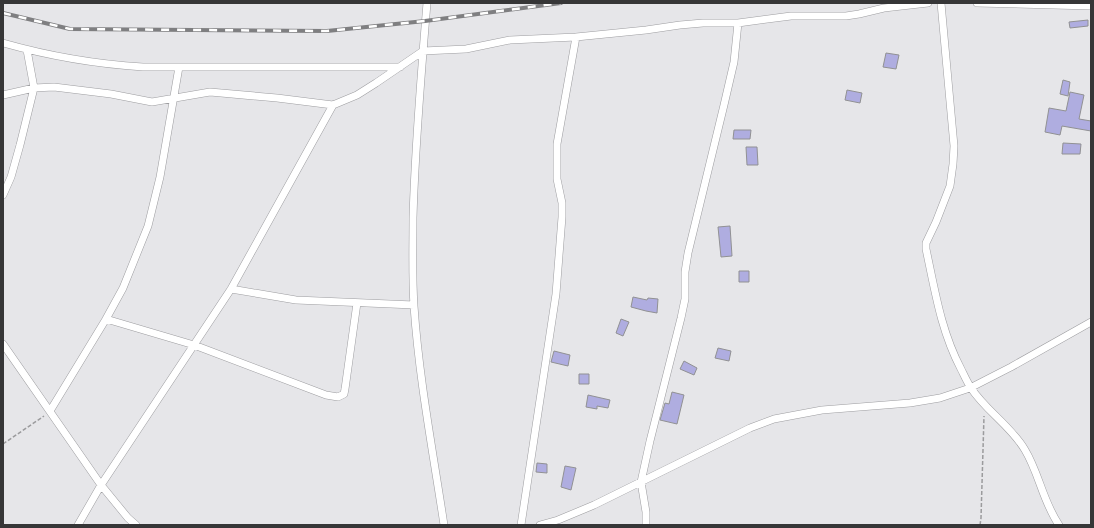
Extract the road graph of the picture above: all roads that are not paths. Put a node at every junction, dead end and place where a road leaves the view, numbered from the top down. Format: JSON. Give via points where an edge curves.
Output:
{"nodes":[{"id":1,"x":427,"y":3,"type":"edge"},
{"id":2,"x":928,"y":3,"type":"edge"},
{"id":3,"x":941,"y":3,"type":"edge"},
{"id":4,"x":978,"y":3,"type":"edge"},
{"id":5,"x":1091,"y":6,"type":"edge"},
{"id":6,"x":738,"y":23,"type":"junction"},
{"id":7,"x":576,"y":37,"type":"junction"},
{"id":8,"x":3,"y":43,"type":"edge"},
{"id":9,"x":27,"y":50,"type":"junction"},
{"id":10,"x":423,"y":51,"type":"junction"},
{"id":11,"x":179,"y":67,"type":"junction"},
{"id":12,"x":400,"y":67,"type":"junction"},
{"id":13,"x":34,"y":88,"type":"junction"},
{"id":14,"x":3,"y":95,"type":"edge"},
{"id":15,"x":174,"y":98,"type":"junction"},
{"id":16,"x":333,"y":105,"type":"junction"},
{"id":17,"x":3,"y":195,"type":"edge"},
{"id":18,"x":231,"y":289,"type":"junction"},
{"id":19,"x":357,"y":303,"type":"junction"},
{"id":20,"x":414,"y":305,"type":"junction"},
{"id":21,"x":106,"y":319,"type":"junction"},
{"id":22,"x":1091,"y":322,"type":"edge"},
{"id":23,"x":3,"y":344,"type":"edge"},
{"id":24,"x":194,"y":345,"type":"junction"},
{"id":25,"x":970,"y":388,"type":"junction"},
{"id":26,"x":50,"y":411,"type":"junction"},
{"id":27,"x":641,"y":482,"type":"junction"},
{"id":28,"x":100,"y":485,"type":"junction"},
{"id":29,"x":78,"y":525,"type":"edge"},
{"id":30,"x":136,"y":525,"type":"edge"},
{"id":31,"x":444,"y":525,"type":"edge"},
{"id":32,"x":521,"y":525,"type":"edge"},
{"id":33,"x":540,"y":525,"type":"edge"},
{"id":34,"x":646,"y":525,"type":"edge"},
{"id":35,"x":1058,"y":525,"type":"edge"}],
"edges":[{"from":1,"to":10,"type":"street"},
{"from":2,"to":6,"type":"street","via":[[846,16],[791,16]]},
{"from":3,"to":25,"type":"street","via":[[954,146],[953,164],[950,186],[926,243],[926,249],[946,337]]},
{"from":4,"to":5,"type":"street"},
{"from":6,"to":7,"type":"street","via":[[703,23]]},
{"from":6,"to":27,"type":"street","via":[[734,62],[688,253],[681,318]]},
{"from":7,"to":10,"type":"street","via":[[510,40],[466,48]]},
{"from":7,"to":32,"type":"street","via":[[557,144],[562,217],[556,294]]},
{"from":8,"to":9,"type":"street"},
{"from":9,"to":11,"type":"street","via":[[108,65]]},
{"from":9,"to":13,"type":"street"},
{"from":10,"to":12,"type":"street"},
{"from":10,"to":20,"type":"street","via":[[414,187]]},
{"from":11,"to":12,"type":"street"},
{"from":11,"to":15,"type":"street"},
{"from":12,"to":16,"type":"street","via":[[357,94]]},
{"from":13,"to":14,"type":"street"},
{"from":13,"to":15,"type":"street","via":[[54,87],[152,102]]},
{"from":13,"to":17,"type":"street","via":[[11,177]]},
{"from":15,"to":16,"type":"street","via":[[220,92]]},
{"from":15,"to":21,"type":"street","via":[[160,177],[148,226],[123,288]]},
{"from":16,"to":18,"type":"street"},
{"from":18,"to":19,"type":"street","via":[[296,300]]},
{"from":18,"to":24,"type":"street"},
{"from":19,"to":20,"type":"street"},
{"from":19,"to":24,"type":"street","via":[[344,394],[338,397],[326,395]]},
{"from":20,"to":31,"type":"street","via":[[423,391]]},
{"from":21,"to":24,"type":"street"},
{"from":21,"to":26,"type":"street"},
{"from":22,"to":25,"type":"street"},
{"from":23,"to":26,"type":"street"},
{"from":24,"to":28,"type":"street"},
{"from":25,"to":27,"type":"street","via":[[940,398],[910,403],[822,410],[774,419],[750,428]]},
{"from":25,"to":35,"type":"street","via":[[1024,448]]},
{"from":26,"to":28,"type":"street"},
{"from":27,"to":33,"type":"street","via":[[594,505]]},
{"from":27,"to":34,"type":"street"},
{"from":28,"to":29,"type":"street"},
{"from":28,"to":30,"type":"street"}]}
